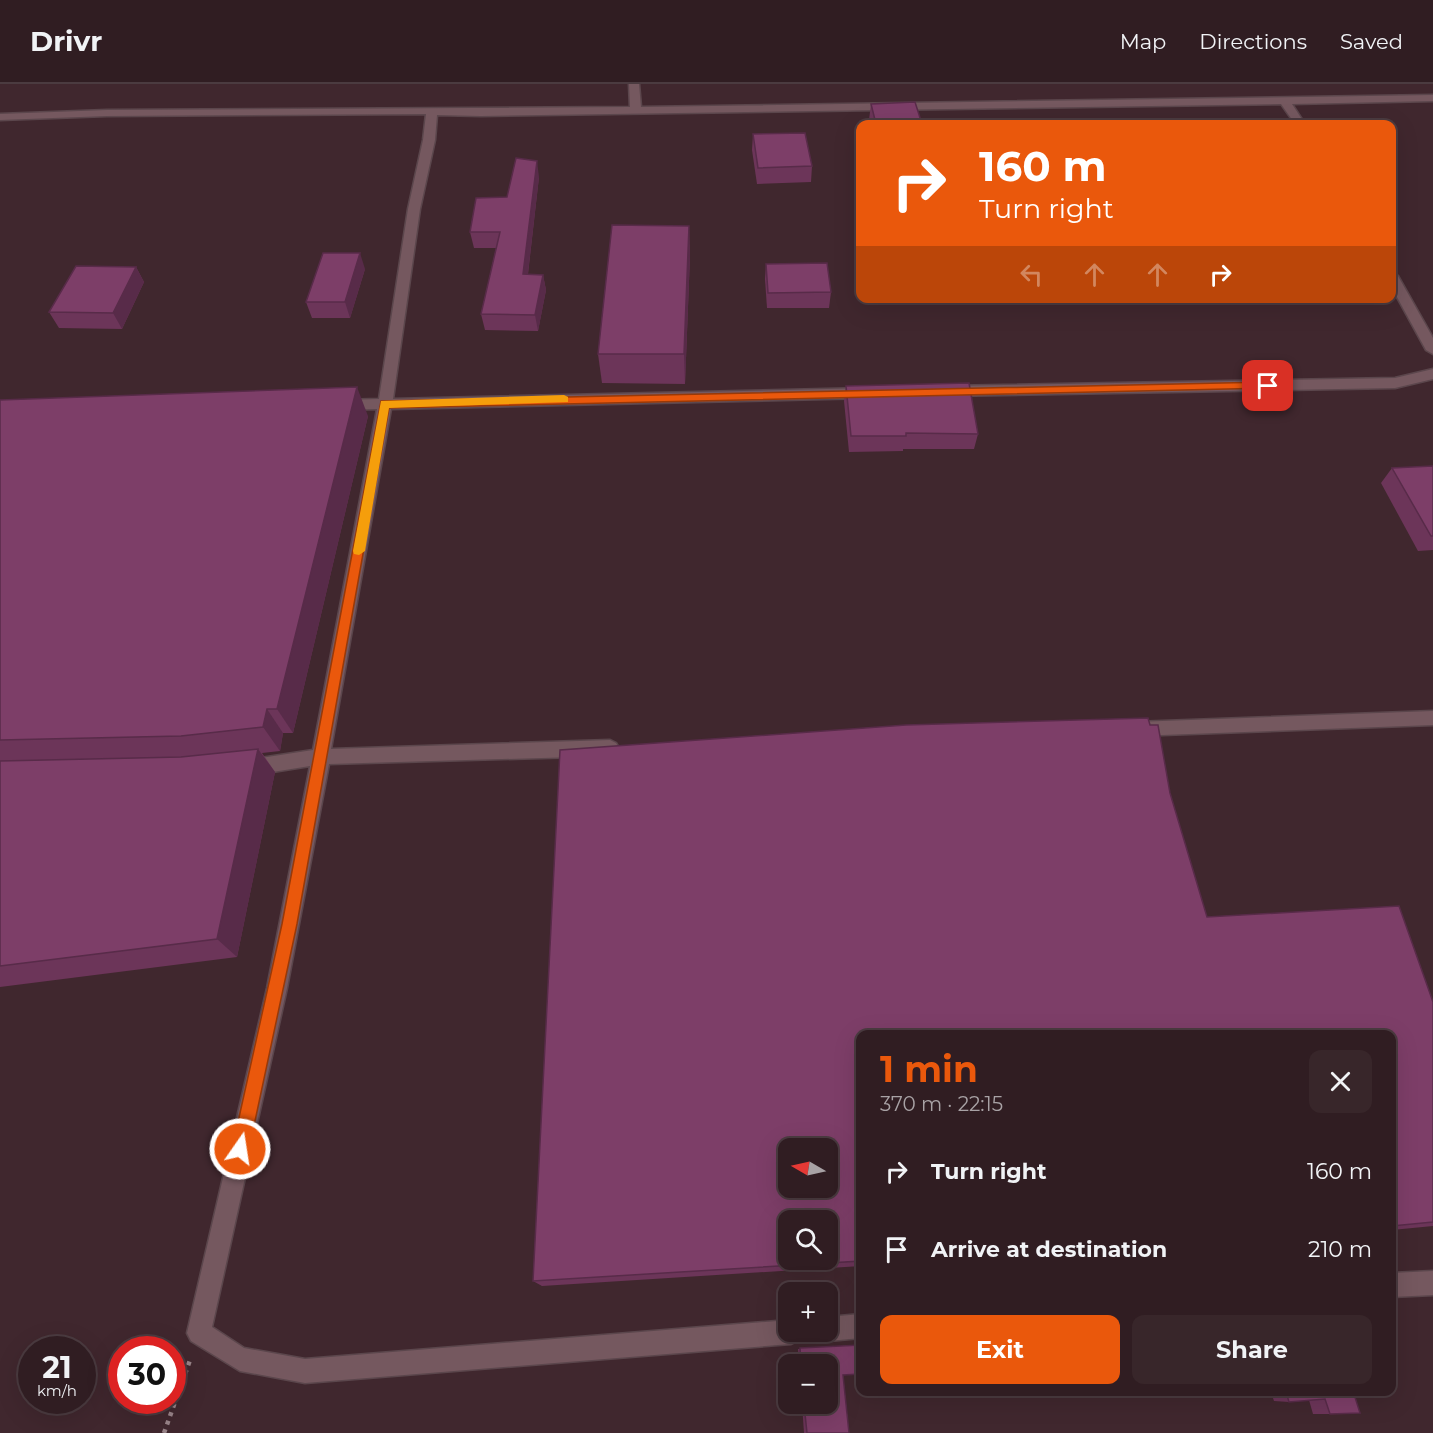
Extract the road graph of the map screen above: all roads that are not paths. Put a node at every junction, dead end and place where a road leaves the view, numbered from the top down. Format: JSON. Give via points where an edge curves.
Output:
{"nodes":[{"id":1,"x":634,"y":84,"type":"edge"},
{"id":2,"x":1433,"y":98,"type":"edge"},
{"id":3,"x":1284,"y":99,"type":"junction"},
{"id":4,"x":636,"y":110,"type":"junction"},
{"id":5,"x":432,"y":111,"type":"junction"},
{"id":6,"x":0,"y":117,"type":"edge"},
{"id":7,"x":1297,"y":120,"type":"edge"},
{"id":8,"x":1396,"y":283,"type":"edge"},
{"id":9,"x":1433,"y":350,"type":"edge"},
{"id":10,"x":1433,"y":374,"type":"edge"},
{"id":11,"x":888,"y":392,"type":"edge"},
{"id":12,"x":935,"y":392,"type":"edge"},
{"id":13,"x":385,"y":404,"type":"junction"},
{"id":14,"x":325,"y":405,"type":"edge"},
{"id":15,"x":1433,"y":718,"type":"edge"},
{"id":16,"x":1114,"y":729,"type":"edge"},
{"id":17,"x":628,"y":747,"type":"edge"},
{"id":18,"x":321,"y":758,"type":"junction"},
{"id":19,"x":236,"y":769,"type":"edge"},
{"id":20,"x":1433,"y":1282,"type":"edge"},
{"id":21,"x":1396,"y":1286,"type":"edge"},
{"id":22,"x":856,"y":1326,"type":"edge"},
{"id":23,"x":838,"y":1328,"type":"edge"},
{"id":24,"x":778,"y":1333,"type":"edge"}],
"edges":[{"from":1,"to":4,"type":"street"},
{"from":2,"to":3,"type":"street"},
{"from":3,"to":4,"type":"street"},
{"from":3,"to":7,"type":"street"},
{"from":4,"to":5,"type":"street"},
{"from":5,"to":6,"type":"street"},
{"from":5,"to":13,"type":"street"},
{"from":8,"to":9,"type":"street"},
{"from":10,"to":12,"type":"street","via":[[1395,383]]},
{"from":11,"to":13,"type":"street"},
{"from":13,"to":14,"type":"street"},
{"from":13,"to":18,"type":"street"},
{"from":15,"to":16,"type":"street"},
{"from":17,"to":18,"type":"street"},
{"from":18,"to":19,"type":"street"},
{"from":18,"to":24,"type":"street","via":[[277,988],[199,1334],[240,1359],[305,1371]]},
{"from":20,"to":21,"type":"street"},
{"from":22,"to":23,"type":"street"}]}
